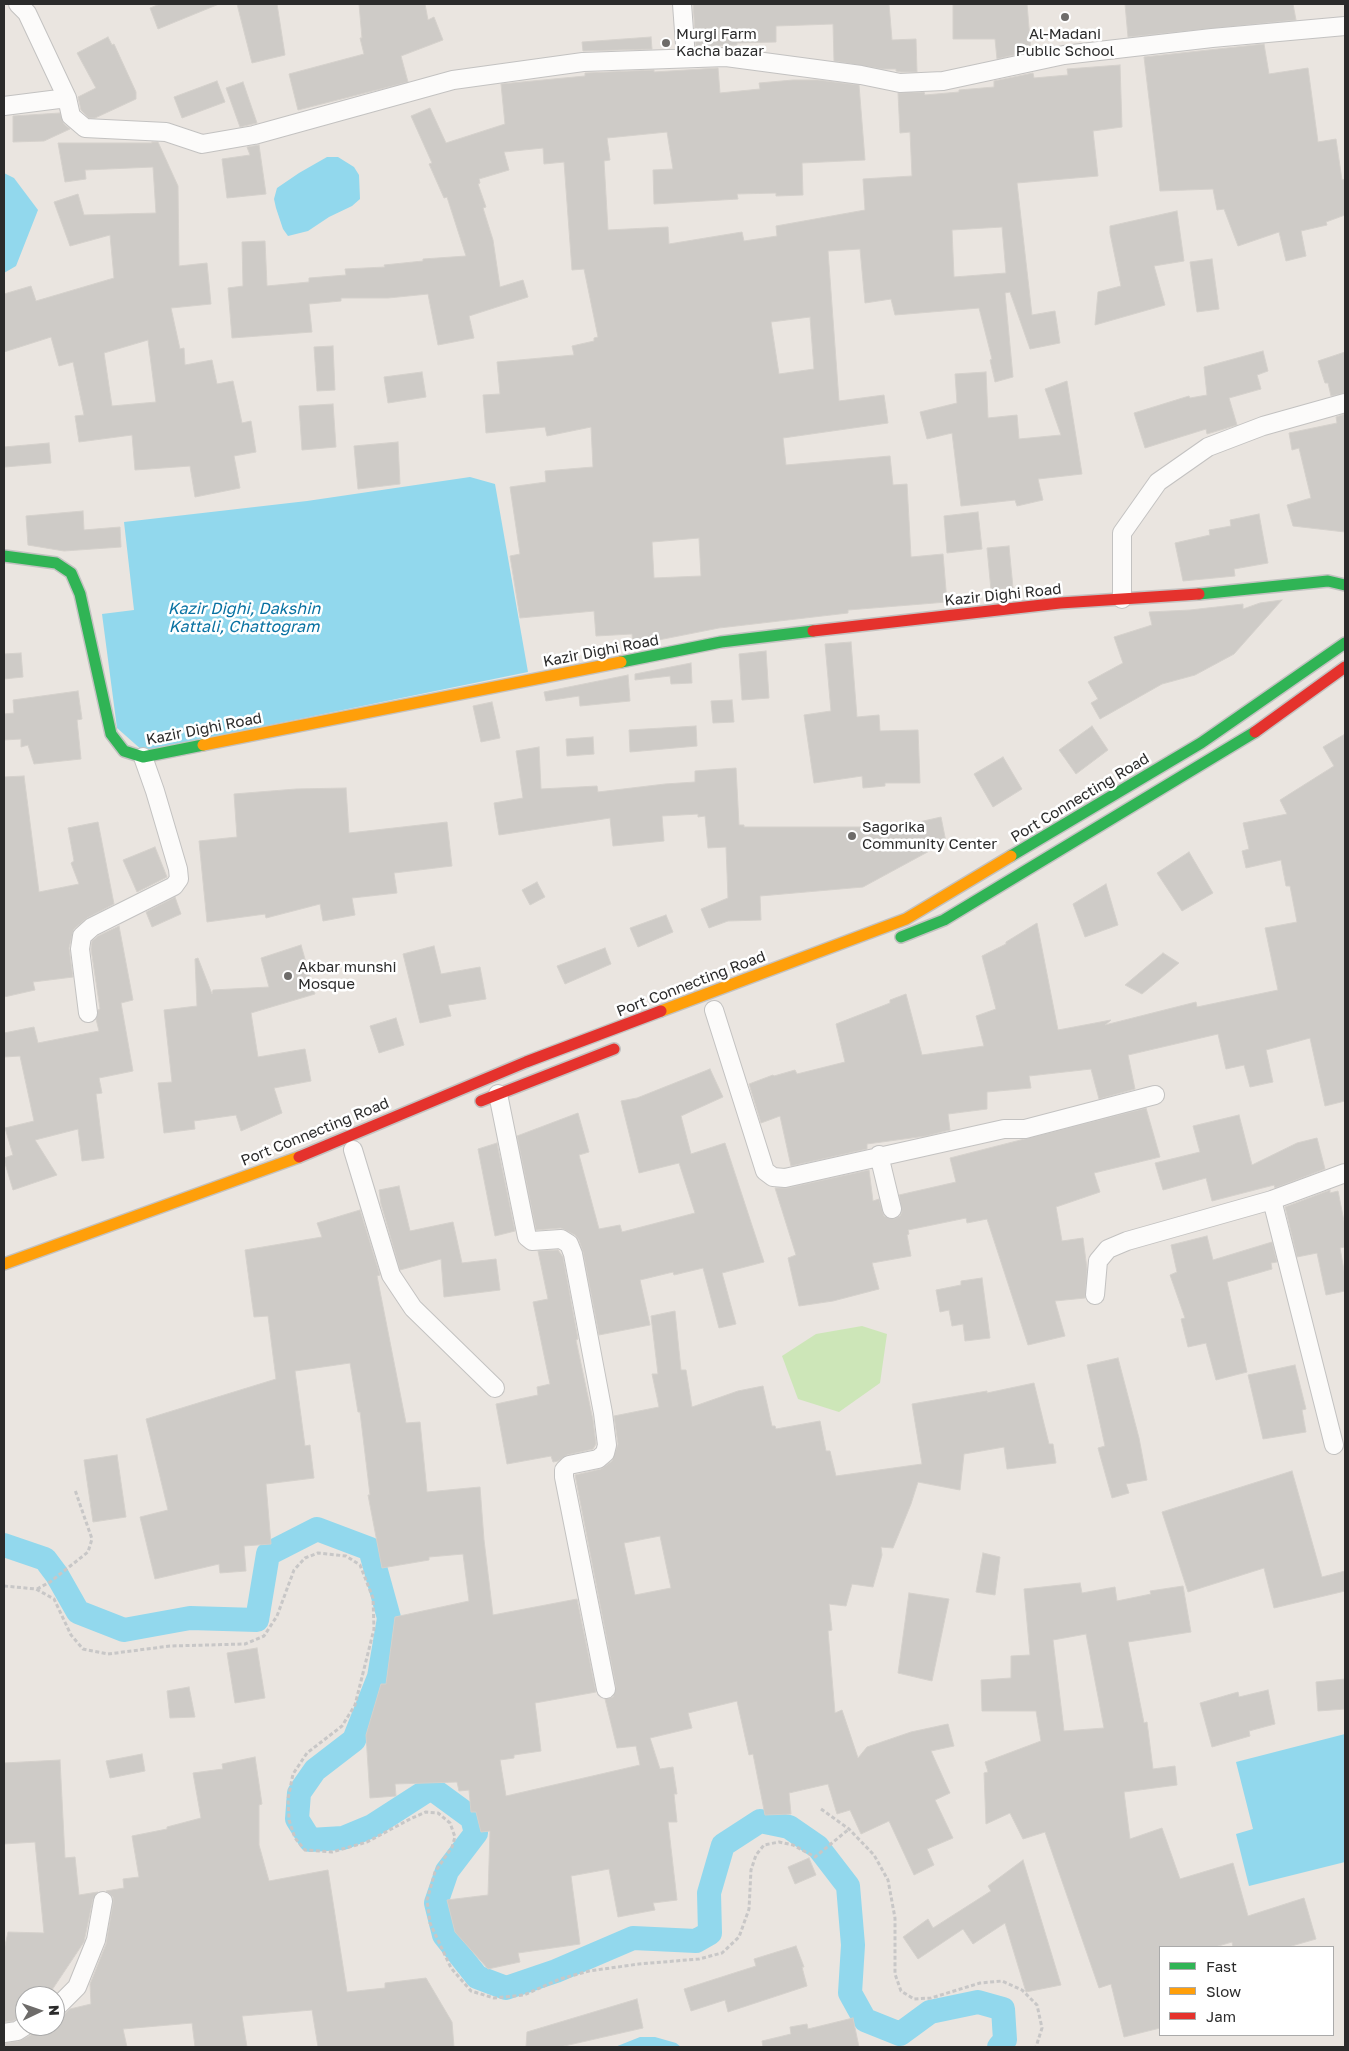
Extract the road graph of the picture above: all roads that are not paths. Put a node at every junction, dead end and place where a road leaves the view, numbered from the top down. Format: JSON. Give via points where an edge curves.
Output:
{"nodes":[{"id":1,"x":18,"y":4,"type":"edge"},
{"id":2,"x":682,"y":4,"type":"edge"},
{"id":3,"x":1345,"y":26,"type":"edge"},
{"id":4,"x":686,"y":58,"type":"junction"},
{"id":5,"x":67,"y":98,"type":"junction"},
{"id":6,"x":4,"y":106,"type":"edge"},
{"id":7,"x":1345,"y":403,"type":"edge"},
{"id":8,"x":4,"y":556,"type":"edge"},
{"id":9,"x":1345,"y":585,"type":"edge"},
{"id":10,"x":1122,"y":599,"type":"junction"},
{"id":11,"x":1345,"y":642,"type":"edge"},
{"id":12,"x":1345,"y":668,"type":"edge"},
{"id":13,"x":143,"y":757,"type":"junction"},
{"id":14,"x":889,"y":942,"type":"dead end"},
{"id":15,"x":714,"y":1010,"type":"dead end"},
{"id":16,"x":88,"y":1012,"type":"dead end"},
{"id":17,"x":624,"y":1045,"type":"dead end"},
{"id":18,"x":498,"y":1094,"type":"junction"},
{"id":19,"x":1155,"y":1095,"type":"dead end"},
{"id":20,"x":471,"y":1105,"type":"dead end"},
{"id":21,"x":353,"y":1150,"type":"dead end"},
{"id":22,"x":879,"y":1156,"type":"junction"},
{"id":23,"x":1345,"y":1173,"type":"edge"},
{"id":24,"x":1272,"y":1200,"type":"junction"},
{"id":25,"x":892,"y":1209,"type":"dead end"},
{"id":26,"x":4,"y":1264,"type":"edge"},
{"id":27,"x":1095,"y":1296,"type":"dead end"},
{"id":28,"x":495,"y":1388,"type":"dead end"},
{"id":29,"x":1334,"y":1445,"type":"dead end"},
{"id":30,"x":606,"y":1689,"type":"dead end"},
{"id":31,"x":103,"y":1901,"type":"dead end"},
{"id":32,"x":65,"y":1999,"type":"edge"}],
"edges":[{"from":1,"to":5,"type":"street","via":[[27,13]]},
{"from":2,"to":4,"type":"street"},
{"from":3,"to":4,"type":"street","via":[[1064,55],[943,81],[900,83],[726,57]]},
{"from":4,"to":5,"type":"street","via":[[583,62],[453,80],[254,135],[202,144],[166,132],[85,128],[71,116]]},
{"from":5,"to":6,"type":"street"},
{"from":7,"to":10,"type":"street","via":[[1263,426],[1208,447],[1158,482],[1122,533]]},
{"from":8,"to":13,"type":"main road","name":"Kazir Dighi Road","via":[[56,563],[71,572],[80,594],[111,734],[124,751]]},
{"from":9,"to":10,"type":"main road","name":"Kazir Dighi Road","via":[[1328,581]]},
{"from":10,"to":13,"type":"main road","name":"Kazir Dighi Road","via":[[1050,604],[721,642]]},
{"from":11,"to":26,"type":"main road","name":"Port Connecting Road","via":[[1201,743],[906,919],[526,1062],[300,1157]]},
{"from":12,"to":14,"type":"main road","via":[[1247,738],[944,920]]},
{"from":13,"to":16,"type":"street","via":[[179,878],[174,886],[92,927],[82,936],[80,948]]},
{"from":15,"to":22,"type":"street","via":[[766,1170],[773,1177],[785,1178]]},
{"from":17,"to":18,"type":"main road"},
{"from":18,"to":20,"type":"main road"},
{"from":18,"to":30,"type":"street","via":[[527,1237],[532,1241],[562,1239],[574,1254],[603,1413],[605,1453],[598,1459],[569,1465],[564,1470],[564,1477]]},
{"from":19,"to":22,"type":"street","via":[[1025,1129],[1004,1129]]},
{"from":21,"to":28,"type":"street","via":[[391,1275],[412,1308]]},
{"from":22,"to":25,"type":"street"},
{"from":23,"to":24,"type":"street"},
{"from":24,"to":27,"type":"street","via":[[1108,1249],[1098,1262]]},
{"from":24,"to":29,"type":"street"},
{"from":31,"to":32,"type":"street","via":[[96,1940],[77,1987]]}]}
